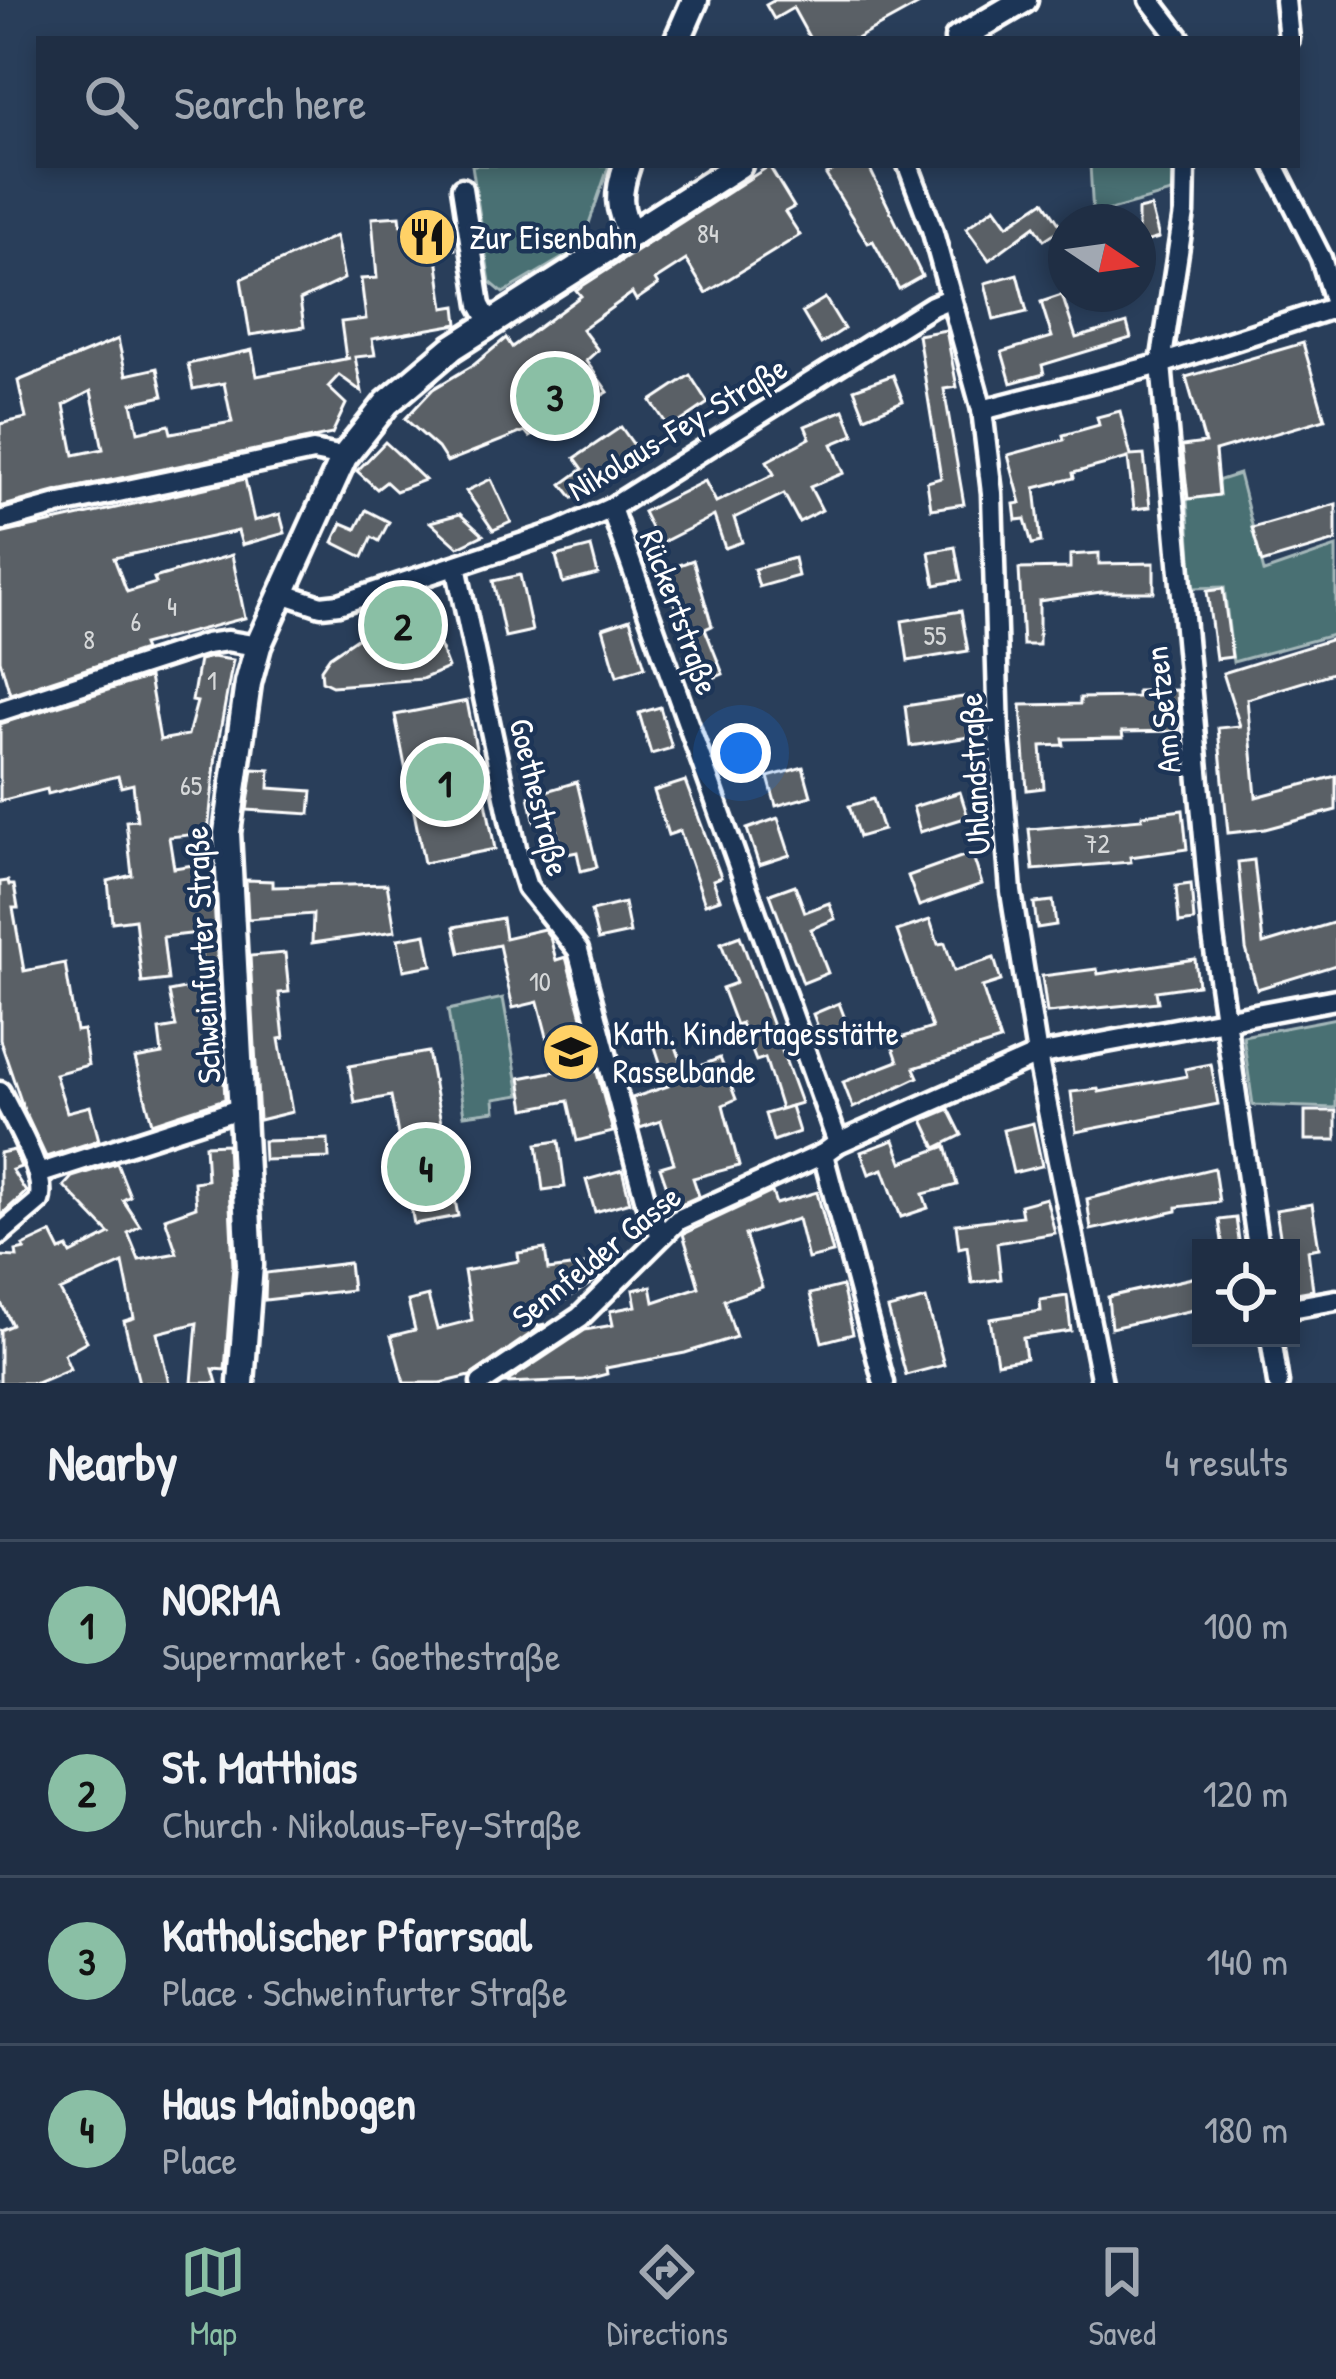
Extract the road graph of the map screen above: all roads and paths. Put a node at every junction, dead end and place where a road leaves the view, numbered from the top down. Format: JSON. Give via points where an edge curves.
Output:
{"nodes":[{"id":1,"x":695,"y":0,"type":"edge"},
{"id":2,"x":1024,"y":0,"type":"edge"},
{"id":3,"x":1150,"y":0,"type":"edge"},
{"id":4,"x":1285,"y":0,"type":"edge"},
{"id":5,"x":679,"y":36,"type":"edge"},
{"id":6,"x":963,"y":36,"type":"edge"},
{"id":7,"x":1178,"y":36,"type":"edge"},
{"id":8,"x":1289,"y":36,"type":"edge"},
{"id":9,"x":626,"y":168,"type":"edge"},
{"id":10,"x":734,"y":168,"type":"edge"},
{"id":11,"x":909,"y":168,"type":"edge"},
{"id":12,"x":1185,"y":168,"type":"edge"},
{"id":13,"x":1276,"y":168,"type":"edge"},
{"id":14,"x":462,"y":188,"type":"dead end"},
{"id":15,"x":632,"y":234,"type":"junction"},
{"id":16,"x":951,"y":298,"type":"junction"},
{"id":17,"x":1336,"y":307,"type":"edge"},
{"id":18,"x":490,"y":323,"type":"junction"},
{"id":19,"x":1161,"y":364,"type":"junction"},
{"id":20,"x":982,"y":410,"type":"junction"},
{"id":21,"x":344,"y":457,"type":"junction"},
{"id":22,"x":611,"y":508,"type":"junction"},
{"id":23,"x":0,"y":521,"type":"edge"},
{"id":24,"x":456,"y":566,"type":"junction"},
{"id":25,"x":282,"y":593,"type":"junction"},
{"id":26,"x":258,"y":646,"type":"junction"},
{"id":27,"x":0,"y":711,"type":"edge"},
{"id":28,"x":1336,"y":999,"type":"edge"},
{"id":29,"x":1227,"y":1022,"type":"junction"},
{"id":30,"x":1037,"y":1055,"type":"junction"},
{"id":31,"x":0,"y":1092,"type":"edge"},
{"id":32,"x":242,"y":1108,"type":"junction"},
{"id":33,"x":831,"y":1149,"type":"junction"},
{"id":34,"x":38,"y":1174,"type":"junction"},
{"id":35,"x":0,"y":1234,"type":"edge"},
{"id":36,"x":661,"y":1234,"type":"junction"},
{"id":37,"x":1257,"y":1239,"type":"edge"},
{"id":38,"x":1336,"y":1300,"type":"edge"},
{"id":39,"x":1300,"y":1306,"type":"edge"},
{"id":40,"x":1272,"y":1347,"type":"edge"},
{"id":41,"x":242,"y":1383,"type":"edge"},
{"id":42,"x":481,"y":1383,"type":"edge"},
{"id":43,"x":884,"y":1383,"type":"edge"},
{"id":44,"x":1102,"y":1383,"type":"edge"},
{"id":45,"x":1278,"y":1383,"type":"edge"}],
"edges":[{"from":1,"to":5,"type":"street"},
{"from":2,"to":6,"type":"street"},
{"from":3,"to":7,"type":"street"},
{"from":4,"to":8,"type":"street"},
{"from":9,"to":15,"type":"street","via":[[618,196]]},
{"from":10,"to":15,"type":"street","name":"Schweinfurter Straße"},
{"from":11,"to":16,"type":"street","name":"Uhlandstraße"},
{"from":12,"to":19,"type":"street","name":"Am Setzen"},
{"from":13,"to":17,"type":"street"},
{"from":14,"to":18,"type":"street","via":[[480,305]]},
{"from":15,"to":18,"type":"street","name":"Schweinfurter Straße"},
{"from":16,"to":20,"type":"street","name":"Uhlandstraße"},
{"from":16,"to":22,"type":"street","name":"Nikolaus-Fey-Straße"},
{"from":17,"to":19,"type":"street"},
{"from":18,"to":21,"type":"street","name":"Schweinfurter Straße","via":[[387,403]]},
{"from":19,"to":20,"type":"street"},
{"from":19,"to":29,"type":"street","name":"Am Setzen"},
{"from":20,"to":30,"type":"street","name":"Uhlandstraße","via":[[1011,892]]},
{"from":21,"to":23,"type":"street","via":[[313,451]]},
{"from":21,"to":25,"type":"street","name":"Schweinfurter Straße"},
{"from":22,"to":24,"type":"street","name":"Nikolaus-Fey-Straße"},
{"from":22,"to":33,"type":"street","name":"Rückertstraße"},
{"from":24,"to":25,"type":"street","name":"Nikolaus-Fey-Straße","via":[[340,604]]},
{"from":24,"to":36,"type":"street","name":"Goethestraße","via":[[519,862],[527,887],[578,950]]},
{"from":25,"to":26,"type":"street","name":"Schweinfurter Straße"},
{"from":26,"to":27,"type":"street","via":[[206,644]]},
{"from":26,"to":32,"type":"street","name":"Schweinfurter Straße","via":[[227,833]]},
{"from":28,"to":29,"type":"street","name":"Sennfelder Gasse"},
{"from":29,"to":30,"type":"street","name":"Sennfelder Gasse"},
{"from":29,"to":37,"type":"street","name":"Am Setzen"},
{"from":30,"to":33,"type":"street","name":"Sennfelder Gasse"},
{"from":30,"to":44,"type":"street","name":"Uhlandstraße"},
{"from":31,"to":34,"type":"street"},
{"from":32,"to":34,"type":"street"},
{"from":32,"to":41,"type":"street","name":"Schweinfurter Straße","via":[[250,1265]]},
{"from":33,"to":36,"type":"street","name":"Sennfelder Gasse","via":[[697,1209]]},
{"from":33,"to":43,"type":"street","name":"Rückertstraße"},
{"from":34,"to":35,"type":"street","via":[[39,1201]]},
{"from":36,"to":42,"type":"street","name":"Sennfelder Gasse","via":[[580,1317]]},
{"from":38,"to":39,"type":"street"},
{"from":40,"to":45,"type":"street"}]}
